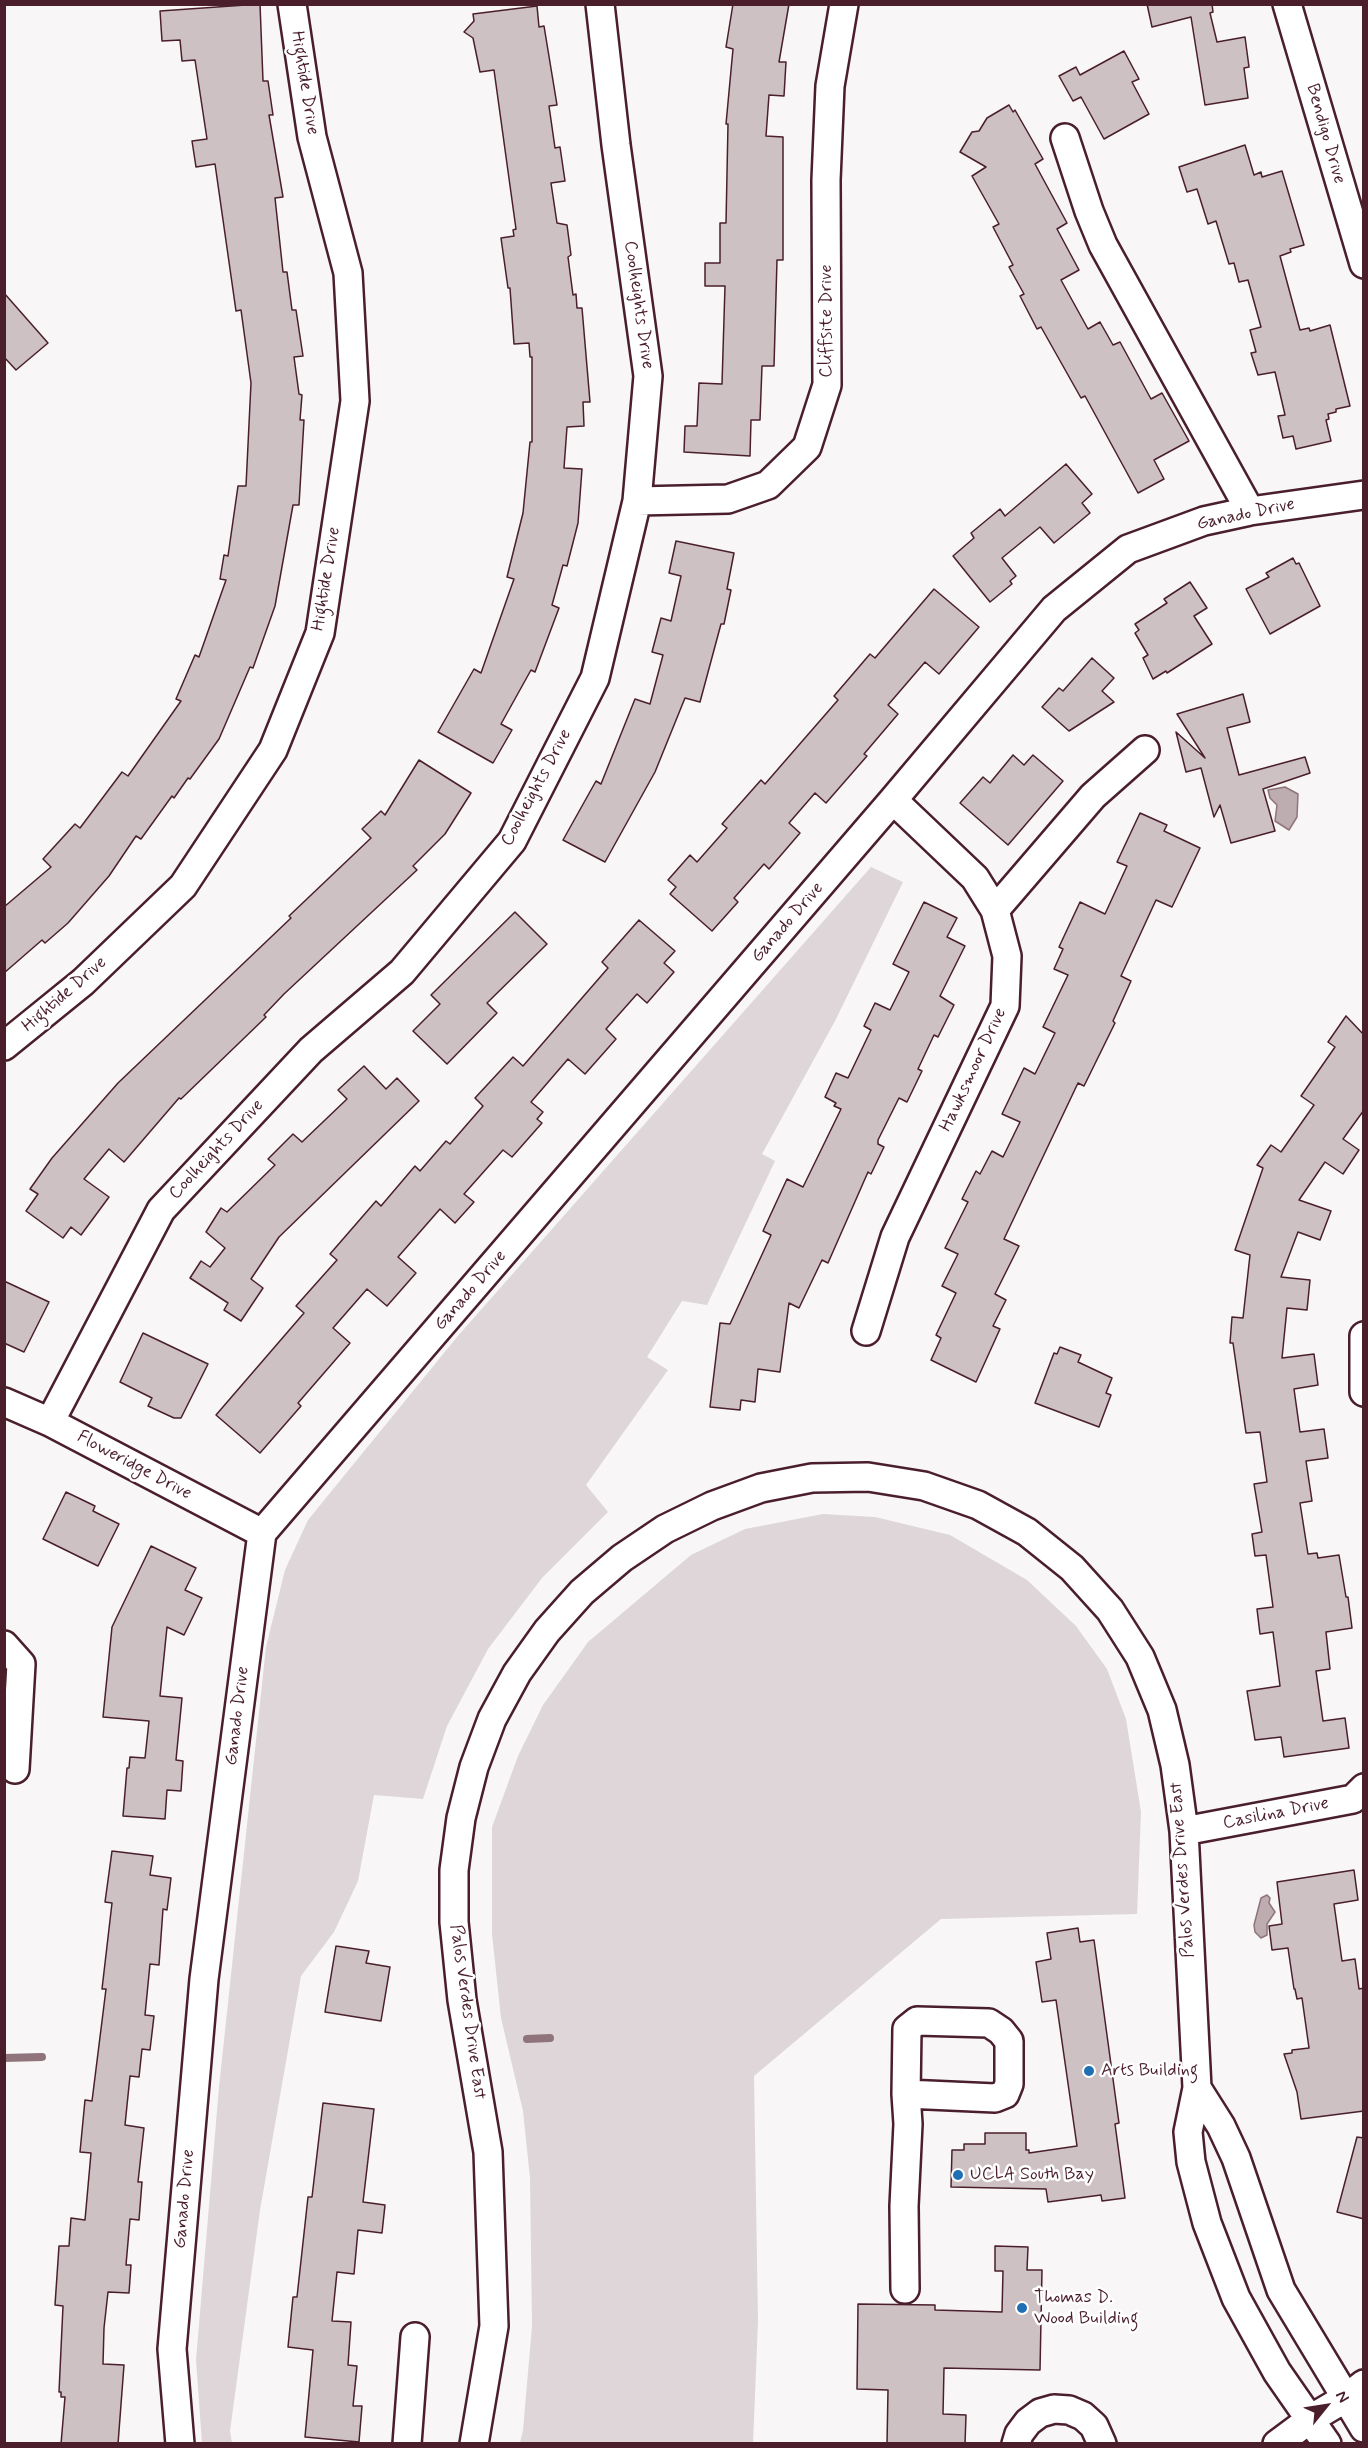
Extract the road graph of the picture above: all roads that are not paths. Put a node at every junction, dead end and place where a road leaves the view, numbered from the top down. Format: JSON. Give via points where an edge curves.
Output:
{"nodes":[{"id":1,"x":292,"y":4,"type":"edge"},
{"id":2,"x":600,"y":4,"type":"edge"},
{"id":3,"x":844,"y":4,"type":"edge"},
{"id":4,"x":1287,"y":4,"type":"edge"},
{"id":5,"x":1065,"y":138,"type":"dead end"},
{"id":6,"x":1364,"y":264,"type":"edge"},
{"id":7,"x":1364,"y":495,"type":"edge"},
{"id":8,"x":637,"y":501,"type":"junction"},
{"id":9,"x":1250,"y":511,"type":"junction"},
{"id":10,"x":1145,"y":750,"type":"dead end"},
{"id":11,"x":893,"y":800,"type":"junction"},
{"id":12,"x":995,"y":910,"type":"junction"},
{"id":13,"x":4,"y":1046,"type":"edge"},
{"id":14,"x":866,"y":1331,"type":"dead end"},
{"id":15,"x":1364,"y":1336,"type":"edge"},
{"id":16,"x":1364,"y":1392,"type":"edge"},
{"id":17,"x":4,"y":1402,"type":"edge"},
{"id":18,"x":50,"y":1422,"type":"junction"},
{"id":19,"x":262,"y":1533,"type":"junction"},
{"id":20,"x":4,"y":1646,"type":"edge"},
{"id":21,"x":15,"y":1769,"type":"dead end"},
{"id":22,"x":1360,"y":1802,"type":"edge"},
{"id":23,"x":1184,"y":1831,"type":"junction"},
{"id":24,"x":1197,"y":2088,"type":"junction"},
{"id":25,"x":906,"y":2094,"type":"dead end"},
{"id":26,"x":905,"y":2289,"type":"dead end"},
{"id":27,"x":414,"y":2337,"type":"dead end"},
{"id":28,"x":1355,"y":2391,"type":"edge"},
{"id":29,"x":1312,"y":2418,"type":"junction"},
{"id":30,"x":1364,"y":2428,"type":"edge"},
{"id":31,"x":180,"y":2444,"type":"edge"},
{"id":32,"x":407,"y":2444,"type":"edge"},
{"id":33,"x":474,"y":2444,"type":"edge"},
{"id":34,"x":1016,"y":2444,"type":"edge"},
{"id":35,"x":1102,"y":2444,"type":"edge"},
{"id":36,"x":1277,"y":2444,"type":"edge"},
{"id":37,"x":1327,"y":2444,"type":"edge"}],
"edges":[{"from":1,"to":13,"type":"street","name":"Hightide Drive","via":[[312,137],[348,273],[355,401],[320,633],[273,750],[183,886],[83,982]]},
{"from":2,"to":8,"type":"street","name":"Coolheights Drive","via":[[648,376]]},
{"from":3,"to":8,"type":"street","name":"Cliffsite Drive","via":[[830,98],[826,180],[827,385],[807,447],[768,485],[728,499]]},
{"from":4,"to":6,"type":"street","name":"Bendigo Drive"},
{"from":5,"to":9,"type":"street","via":[[1103,245]]},
{"from":7,"to":9,"type":"street","name":"Ganado Drive"},
{"from":8,"to":18,"type":"street","name":"Coolheights Drive","via":[[595,678],[512,841],[402,972],[311,1050],[161,1210]]},
{"from":9,"to":11,"type":"street","name":"Ganado Drive","via":[[1204,521],[1128,549],[1054,609]]},
{"from":10,"to":12,"type":"street","via":[[1093,796]]},
{"from":11,"to":12,"type":"street","name":"Hawksmoor Drive","via":[[975,878]]},
{"from":11,"to":19,"type":"street","name":"Ganado Drive"},
{"from":12,"to":14,"type":"street","name":"Hawksmoor Drive","via":[[1007,956],[1005,1006],[895,1237]]},
{"from":15,"to":16,"type":"street"},
{"from":17,"to":18,"type":"street","name":"Floweridge Drive"},
{"from":18,"to":19,"type":"street","name":"Floweridge Drive"},
{"from":19,"to":31,"type":"street","name":"Ganado Drive","via":[[204,1979],[172,2349]]},
{"from":20,"to":21,"type":"street","via":[[21,1664]]},
{"from":22,"to":23,"type":"street","name":"Casilina Drive"},
{"from":23,"to":24,"type":"street","name":"Palos Verdes Drive East"},
{"from":23,"to":33,"type":"street","name":"Palos Verdes Drive East","via":[[1162,1710],[1128,1638],[1110,1610],[1072,1568],[1027,1532],[978,1505],[924,1486],[868,1477],[812,1478],[761,1488],[665,1529],[590,1585],[547,1631],[517,1673],[489,1729],[461,1818],[454,1869],[454,1922],[462,2000],[488,2152],[494,2326]]},
{"from":24,"to":28,"type":"street","name":"Palos Verdes Drive East","via":[[1236,2158],[1281,2290]]},
{"from":24,"to":29,"type":"street","name":"Palos Verdes Drive East","via":[[1188,2132],[1191,2162],[1207,2223],[1236,2298],[1277,2372]]},
{"from":25,"to":26,"type":"street"},
{"from":27,"to":32,"type":"street"},
{"from":28,"to":29,"type":"street"},
{"from":28,"to":30,"type":"street","name":"Palos Verdes Drive East"},
{"from":29,"to":36,"type":"street"},
{"from":29,"to":37,"type":"street","name":"Palos Verdes Drive East"},
{"from":34,"to":35,"type":"street","via":[[1028,2422],[1054,2409],[1083,2416],[1094,2426]]}]}
